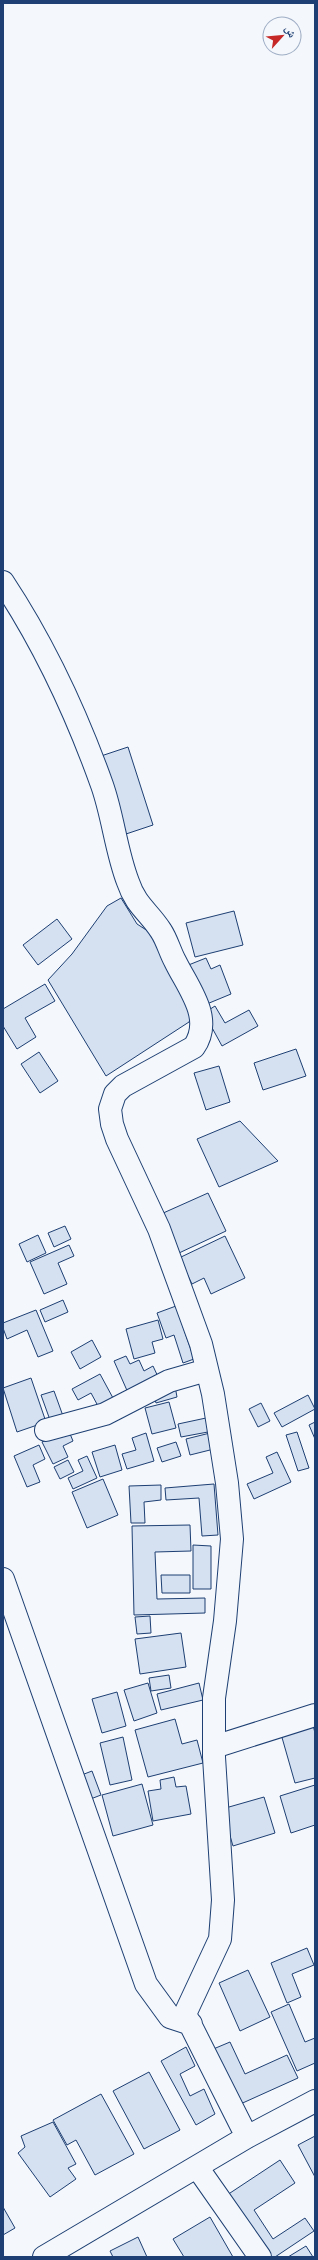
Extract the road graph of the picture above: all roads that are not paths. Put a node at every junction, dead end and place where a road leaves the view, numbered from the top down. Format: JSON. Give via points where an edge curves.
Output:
{"nodes":[{"id":1,"x":3,"y":582,"type":"edge"},
{"id":2,"x":207,"y":1370,"type":"junction"},
{"id":3,"x":46,"y":1430,"type":"dead end"},
{"id":4,"x":3,"y":1579,"type":"edge"},
{"id":5,"x":315,"y":1715,"type":"edge"},
{"id":6,"x":214,"y":1747,"type":"junction"},
{"id":7,"x":190,"y":2024,"type":"junction"},
{"id":8,"x":315,"y":2101,"type":"edge"},
{"id":9,"x":247,"y":2137,"type":"junction"},
{"id":10,"x":198,"y":2167,"type":"junction"},
{"id":11,"x":44,"y":2257,"type":"edge"},
{"id":12,"x":260,"y":2257,"type":"edge"}],
"edges":[{"from":1,"to":2,"type":"street","via":[[26,617],[75,721],[102,786],[127,881],[138,904],[162,931],[201,1012],[200,1038],[194,1047],[123,1086],[115,1094],[110,1109],[117,1139],[159,1229],[201,1344]]},
{"from":2,"to":3,"type":"street","via":[[169,1381],[105,1414]]},
{"from":2,"to":6,"type":"street","via":[[227,1483],[232,1539],[225,1621],[214,1698]]},
{"from":4,"to":7,"type":"street","via":[[146,1984],[170,2016]]},
{"from":5,"to":6,"type":"street"},
{"from":6,"to":7,"type":"street","via":[[223,1900],[220,1939],[185,2014]]},
{"from":7,"to":9,"type":"street"},
{"from":8,"to":9,"type":"street"},
{"from":9,"to":10,"type":"street"},
{"from":10,"to":11,"type":"street"},
{"from":10,"to":12,"type":"street"}]}
